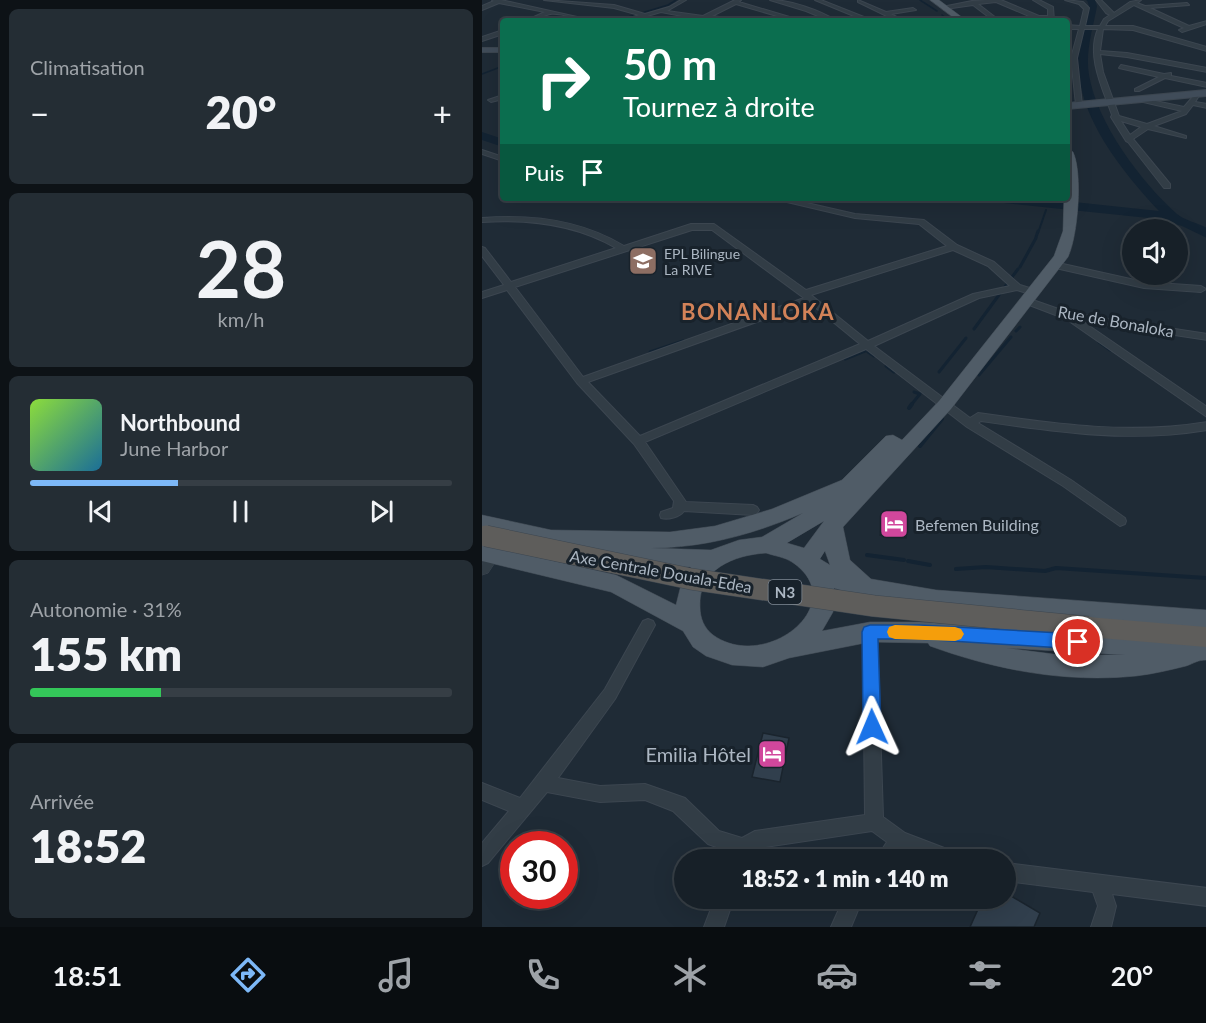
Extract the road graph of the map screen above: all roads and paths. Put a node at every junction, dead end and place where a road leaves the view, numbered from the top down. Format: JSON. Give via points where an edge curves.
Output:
{"nodes":[{"id":1,"x":546,"y":0,"type":"edge"},
{"id":2,"x":684,"y":0,"type":"edge"},
{"id":3,"x":772,"y":0,"type":"edge"},
{"id":4,"x":817,"y":0,"type":"edge"},
{"id":5,"x":869,"y":0,"type":"edge"},
{"id":6,"x":926,"y":0,"type":"edge"},
{"id":7,"x":934,"y":0,"type":"edge"},
{"id":8,"x":965,"y":0,"type":"edge"},
{"id":9,"x":997,"y":0,"type":"edge"},
{"id":10,"x":1035,"y":0,"type":"edge"},
{"id":11,"x":1067,"y":0,"type":"edge"},
{"id":12,"x":1098,"y":0,"type":"edge"},
{"id":13,"x":1139,"y":0,"type":"edge"},
{"id":14,"x":497,"y":1,"type":"edge"},
{"id":15,"x":737,"y":1,"type":"edge"},
{"id":16,"x":860,"y":1,"type":"edge"},
{"id":17,"x":852,"y":3,"type":"dead end"},
{"id":18,"x":976,"y":3,"type":"junction"},
{"id":19,"x":1132,"y":3,"type":"junction"},
{"id":20,"x":843,"y":4,"type":"dead end"},
{"id":21,"x":1187,"y":4,"type":"edge"},
{"id":22,"x":834,"y":6,"type":"junction"},
{"id":23,"x":945,"y":7,"type":"junction"},
{"id":24,"x":482,"y":8,"type":"edge"},
{"id":25,"x":1146,"y":8,"type":"junction"},
{"id":26,"x":913,"y":10,"type":"dead end"},
{"id":27,"x":660,"y":11,"type":"junction"},
{"id":28,"x":548,"y":13,"type":"junction"},
{"id":29,"x":887,"y":13,"type":"junction"},
{"id":30,"x":645,"y":15,"type":"junction"},
{"id":31,"x":1114,"y":15,"type":"junction"},
{"id":32,"x":536,"y":18,"type":"edge"},
{"id":33,"x":576,"y":18,"type":"edge"},
{"id":34,"x":634,"y":18,"type":"edge"},
{"id":35,"x":697,"y":18,"type":"edge"},
{"id":36,"x":704,"y":18,"type":"edge"},
{"id":37,"x":791,"y":18,"type":"edge"},
{"id":38,"x":827,"y":18,"type":"edge"},
{"id":39,"x":864,"y":18,"type":"edge"},
{"id":40,"x":896,"y":18,"type":"edge"},
{"id":41,"x":948,"y":18,"type":"edge"},
{"id":42,"x":960,"y":18,"type":"edge"},
{"id":43,"x":994,"y":18,"type":"edge"},
{"id":44,"x":1039,"y":18,"type":"edge"},
{"id":45,"x":1051,"y":18,"type":"edge"},
{"id":46,"x":1204,"y":22,"type":"edge"},
{"id":47,"x":1084,"y":26,"type":"junction"},
{"id":48,"x":1070,"y":27,"type":"edge"},
{"id":49,"x":1100,"y":27,"type":"junction"},
{"id":50,"x":1189,"y":28,"type":"junction"},
{"id":51,"x":500,"y":33,"type":"edge"},
{"id":52,"x":1162,"y":36,"type":"junction"},
{"id":53,"x":482,"y":39,"type":"edge"},
{"id":54,"x":482,"y":48,"type":"edge"},
{"id":55,"x":1206,"y":49,"type":"edge"},
{"id":56,"x":500,"y":50,"type":"edge"},
{"id":57,"x":1096,"y":52,"type":"junction"},
{"id":58,"x":1189,"y":59,"type":"dead end"},
{"id":59,"x":1182,"y":65,"type":"junction"},
{"id":60,"x":1121,"y":67,"type":"dead end"},
{"id":61,"x":1206,"y":70,"type":"edge"},
{"id":62,"x":1166,"y":76,"type":"junction"},
{"id":63,"x":1206,"y":85,"type":"edge"},
{"id":64,"x":1137,"y":90,"type":"dead end"},
{"id":65,"x":1202,"y":93,"type":"edge"},
{"id":66,"x":500,"y":98,"type":"edge"},
{"id":67,"x":491,"y":100,"type":"dead end"},
{"id":68,"x":1141,"y":100,"type":"junction"},
{"id":69,"x":1108,"y":103,"type":"junction"},
{"id":70,"x":1192,"y":103,"type":"junction"},
{"id":71,"x":1082,"y":105,"type":"junction"},
{"id":72,"x":1070,"y":106,"type":"edge"},
{"id":73,"x":1206,"y":106,"type":"edge"},
{"id":74,"x":1187,"y":110,"type":"junction"},
{"id":75,"x":1114,"y":117,"type":"junction"},
{"id":76,"x":1148,"y":126,"type":"junction"},
{"id":77,"x":1184,"y":137,"type":"dead end"},
{"id":78,"x":1128,"y":140,"type":"junction"},
{"id":79,"x":482,"y":152,"type":"edge"},
{"id":80,"x":500,"y":158,"type":"edge"},
{"id":81,"x":1070,"y":161,"type":"edge"},
{"id":82,"x":1167,"y":186,"type":"dead end"},
{"id":83,"x":1070,"y":192,"type":"edge"},
{"id":84,"x":788,"y":201,"type":"edge"},
{"id":85,"x":1066,"y":205,"type":"edge"},
{"id":86,"x":482,"y":220,"type":"edge"},
{"id":87,"x":954,"y":247,"type":"junction"},
{"id":88,"x":482,"y":250,"type":"edge"},
{"id":89,"x":625,"y":250,"type":"junction"},
{"id":90,"x":1054,"y":265,"type":"junction"},
{"id":91,"x":509,"y":287,"type":"junction"},
{"id":92,"x":1201,"y":289,"type":"dead end"},
{"id":93,"x":1025,"y":292,"type":"junction"},
{"id":94,"x":482,"y":296,"type":"edge"},
{"id":95,"x":808,"y":297,"type":"junction"},
{"id":96,"x":1068,"y":316,"type":"junction"},
{"id":97,"x":1206,"y":338,"type":"edge"},
{"id":98,"x":867,"y":345,"type":"junction"},
{"id":99,"x":581,"y":381,"type":"junction"},
{"id":100,"x":940,"y":401,"type":"junction"},
{"id":101,"x":1206,"y":413,"type":"edge"},
{"id":102,"x":971,"y":424,"type":"junction"},
{"id":103,"x":1206,"y":426,"type":"edge"},
{"id":104,"x":638,"y":441,"type":"junction"},
{"id":105,"x":857,"y":478,"type":"junction"},
{"id":106,"x":680,"y":506,"type":"junction"},
{"id":107,"x":753,"y":510,"type":"dead end"},
{"id":108,"x":666,"y":515,"type":"dead end"},
{"id":109,"x":1120,"y":521,"type":"dead end"},
{"id":110,"x":832,"y":525,"type":"junction"},
{"id":111,"x":549,"y":538,"type":"junction"},
{"id":112,"x":484,"y":545,"type":"edge"},
{"id":113,"x":766,"y":545,"type":"junction"},
{"id":114,"x":714,"y":559,"type":"junction"},
{"id":115,"x":810,"y":563,"type":"junction"},
{"id":116,"x":877,"y":590,"type":"junction"},
{"id":117,"x":1206,"y":620,"type":"edge"},
{"id":118,"x":689,"y":622,"type":"junction"},
{"id":119,"x":648,"y":625,"type":"dead end"},
{"id":120,"x":870,"y":632,"type":"junction"},
{"id":121,"x":1206,"y":637,"type":"edge"},
{"id":122,"x":789,"y":648,"type":"junction"},
{"id":123,"x":1206,"y":650,"type":"edge"},
{"id":124,"x":544,"y":783,"type":"junction"},
{"id":125,"x":482,"y":791,"type":"edge"},
{"id":126,"x":522,"y":808,"type":"junction"},
{"id":127,"x":874,"y":822,"type":"junction"},
{"id":128,"x":900,"y":840,"type":"junction"},
{"id":129,"x":734,"y":849,"type":"edge"},
{"id":130,"x":747,"y":849,"type":"edge"},
{"id":131,"x":893,"y":849,"type":"edge"},
{"id":132,"x":924,"y":849,"type":"edge"},
{"id":133,"x":482,"y":857,"type":"edge"},
{"id":134,"x":1016,"y":873,"type":"edge"},
{"id":135,"x":1099,"y":884,"type":"junction"},
{"id":136,"x":1206,"y":897,"type":"edge"},
{"id":137,"x":721,"y":909,"type":"edge"},
{"id":138,"x":849,"y":909,"type":"edge"},
{"id":139,"x":714,"y":927,"type":"edge"},
{"id":140,"x":841,"y":927,"type":"edge"},
{"id":141,"x":1101,"y":927,"type":"edge"}],
"edges":[{"from":1,"to":30,"type":"street"},
{"from":2,"to":27,"type":"street"},
{"from":3,"to":38,"type":"street"},
{"from":4,"to":22,"type":"street"},
{"from":5,"to":16,"type":"street"},
{"from":6,"to":41,"type":"main road"},
{"from":7,"to":23,"type":"main road"},
{"from":8,"to":18,"type":"street"},
{"from":9,"to":18,"type":"street"},
{"from":9,"to":44,"type":"street"},
{"from":10,"to":45,"type":"street","via":[[1051,8]]},
{"from":11,"to":47,"type":"street","via":[[1085,6]]},
{"from":12,"to":31,"type":"street"},
{"from":13,"to":19,"type":"street"},
{"from":14,"to":24,"type":"street"},
{"from":14,"to":28,"type":"street"},
{"from":15,"to":36,"type":"street"},
{"from":15,"to":37,"type":"street"},
{"from":16,"to":17,"type":"street"},
{"from":16,"to":29,"type":"street"},
{"from":18,"to":23,"type":"street"},
{"from":18,"to":43,"type":"street"},
{"from":19,"to":25,"type":"street"},
{"from":19,"to":31,"type":"street"},
{"from":20,"to":22,"type":"street"},
{"from":21,"to":25,"type":"street"},
{"from":22,"to":39,"type":"street"},
{"from":23,"to":42,"type":"main road"},
{"from":25,"to":50,"type":"street"},
{"from":26,"to":29,"type":"street"},
{"from":27,"to":30,"type":"street"},
{"from":27,"to":35,"type":"street"},
{"from":28,"to":32,"type":"street"},
{"from":28,"to":33,"type":"street"},
{"from":29,"to":40,"type":"street"},
{"from":30,"to":34,"type":"street"},
{"from":31,"to":49,"type":"street"},
{"from":46,"to":50,"type":"street"},
{"from":47,"to":48,"type":"street"},
{"from":47,"to":49,"type":"street"},
{"from":47,"to":71,"type":"street","via":[[1074,58]]},
{"from":49,"to":52,"type":"street","via":[[1133,28]]},
{"from":49,"to":57,"type":"street"},
{"from":50,"to":52,"type":"street"},
{"from":51,"to":53,"type":"street"},
{"from":52,"to":55,"type":"street"},
{"from":54,"to":56,"type":"main road"},
{"from":57,"to":59,"type":"street"},
{"from":57,"to":69,"type":"street"},
{"from":58,"to":59,"type":"street"},
{"from":59,"to":61,"type":"street"},
{"from":59,"to":62,"type":"street"},
{"from":60,"to":62,"type":"street"},
{"from":62,"to":63,"type":"street"},
{"from":62,"to":64,"type":"street"},
{"from":65,"to":68,"type":"main road"},
{"from":65,"to":70,"type":"street"},
{"from":66,"to":67,"type":"street"},
{"from":68,"to":69,"type":"main road"},
{"from":68,"to":74,"type":"street"},
{"from":69,"to":71,"type":"main road"},
{"from":69,"to":75,"type":"street"},
{"from":70,"to":73,"type":"street"},
{"from":70,"to":74,"type":"street"},
{"from":71,"to":72,"type":"main road"},
{"from":74,"to":76,"type":"street"},
{"from":75,"to":76,"type":"street"},
{"from":75,"to":78,"type":"street"},
{"from":76,"to":77,"type":"street"},
{"from":76,"to":78,"type":"street"},
{"from":78,"to":82,"type":"street"},
{"from":79,"to":80,"type":"street"},
{"from":81,"to":83,"type":"main road","via":[[1075,176]]},
{"from":84,"to":87,"type":"street","via":[[855,216],[921,222]]},
{"from":85,"to":90,"type":"main road","via":[[1069,240]]},
{"from":85,"to":93,"type":"main road","via":[[1058,238]]},
{"from":86,"to":89,"type":"street","via":[[513,218],[565,226],[604,237]]},
{"from":87,"to":93,"type":"street","via":[[991,264]]},
{"from":87,"to":95,"type":"street"},
{"from":88,"to":91,"type":"street"},
{"from":89,"to":91,"type":"street"},
{"from":89,"to":95,"type":"street","via":[[691,227],[714,227]]},
{"from":90,"to":92,"type":"street","via":[[1135,283]]},
{"from":90,"to":93,"type":"main road"},
{"from":91,"to":94,"type":"street"},
{"from":91,"to":99,"type":"street"},
{"from":93,"to":96,"type":"street","name":"Rue de Bonaloka"},
{"from":93,"to":98,"type":"street","via":[[976,296]]},
{"from":93,"to":100,"type":"main road"},
{"from":95,"to":98,"type":"street"},
{"from":95,"to":99,"type":"street"},
{"from":96,"to":97,"type":"street","name":"Rue de Bonaloka"},
{"from":96,"to":101,"type":"street"},
{"from":98,"to":100,"type":"street"},
{"from":98,"to":104,"type":"street"},
{"from":99,"to":104,"type":"street"},
{"from":100,"to":102,"type":"street"},
{"from":100,"to":105,"type":"main road"},
{"from":100,"to":110,"type":"main road"},
{"from":102,"to":103,"type":"street","via":[[978,417],[1129,434]]},
{"from":102,"to":109,"type":"street"},
{"from":104,"to":106,"type":"street","via":[[680,500]]},
{"from":105,"to":111,"type":"main road","via":[[782,515],[726,531],[671,540]]},
{"from":105,"to":113,"type":"main road","via":[[822,512]]},
{"from":106,"to":107,"type":"street"},
{"from":106,"to":108,"type":"street"},
{"from":110,"to":115,"type":"main road"},
{"from":110,"to":116,"type":"main road","via":[[839,563],[856,580]]},
{"from":111,"to":112,"type":"main road"},
{"from":111,"to":114,"type":"main road","via":[[658,558]]},
{"from":112,"to":118,"type":"main road","via":[[616,584]]},
{"from":112,"to":121,"type":"highway","name":"Axe Centrale Douala-Edea","number":"N3","bridge":true,"via":[[874,606]]},
{"from":113,"to":114,"type":"main road","via":[[739,548]]},
{"from":113,"to":115,"type":"main road","via":[[788,550]]},
{"from":114,"to":118,"type":"main road","via":[[690,588]]},
{"from":115,"to":116,"type":"main road","via":[[840,581]]},
{"from":115,"to":122,"type":"main road","via":[[823,585],[824,608],[812,630]]},
{"from":116,"to":117,"type":"main road","via":[[936,599]]},
{"from":118,"to":122,"type":"main road","via":[[705,642],[730,655],[760,657]]},
{"from":119,"to":124,"type":"street","via":[[610,694]]},
{"from":120,"to":122,"type":"main road"},
{"from":120,"to":123,"type":"main road","via":[[919,632],[969,650],[1053,664],[1138,665]]},
{"from":120,"to":127,"type":"street"},
{"from":124,"to":126,"type":"street"},
{"from":124,"to":129,"type":"street","via":[[600,794],[645,792],[679,804],[714,837]]},
{"from":125,"to":126,"type":"street"},
{"from":126,"to":133,"type":"street"},
{"from":127,"to":128,"type":"street"},
{"from":127,"to":130,"type":"street","via":[[755,840]]},
{"from":128,"to":131,"type":"street"},
{"from":128,"to":132,"type":"street"},
{"from":134,"to":135,"type":"street"},
{"from":135,"to":136,"type":"street"},
{"from":135,"to":141,"type":"street","via":[[1107,906]]},
{"from":137,"to":139,"type":"street"},
{"from":138,"to":140,"type":"street"}]}
